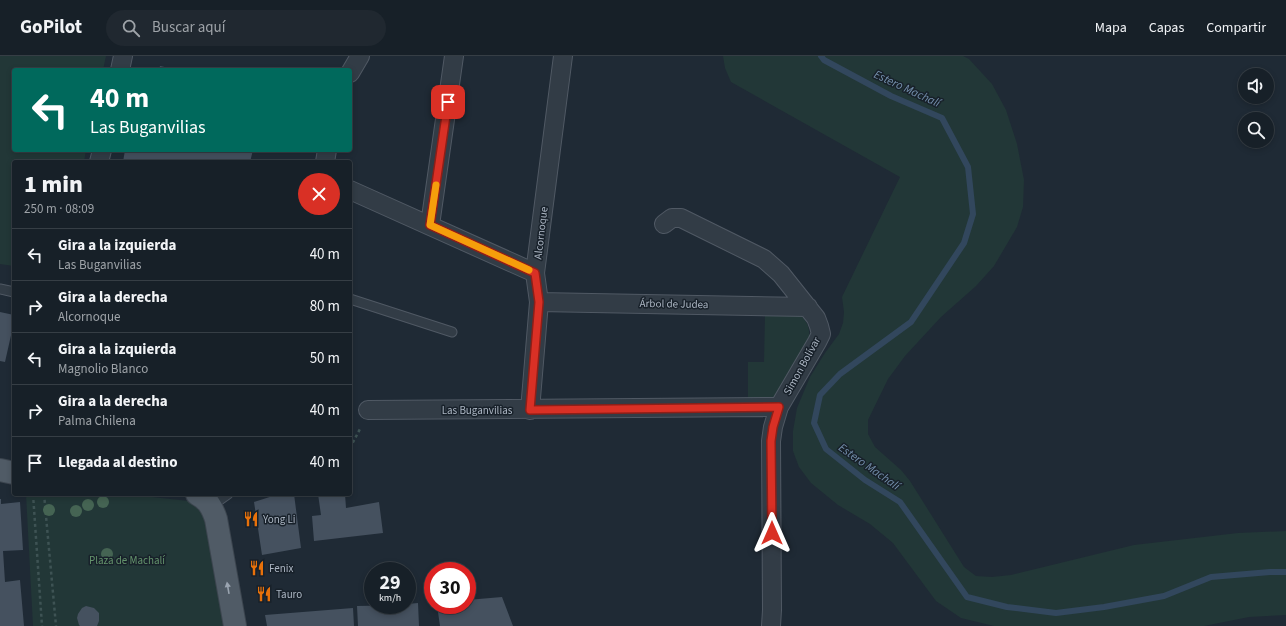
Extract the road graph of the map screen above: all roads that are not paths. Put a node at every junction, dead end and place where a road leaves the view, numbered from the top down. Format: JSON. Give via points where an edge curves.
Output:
{"nodes":[{"id":1,"x":123,"y":56,"type":"edge"},
{"id":2,"x":360,"y":56,"type":"edge"},
{"id":3,"x":454,"y":56,"type":"edge"},
{"id":4,"x":563,"y":56,"type":"edge"},
{"id":5,"x":120,"y":68,"type":"edge"},
{"id":6,"x":352,"y":70,"type":"edge"},
{"id":7,"x":352,"y":191,"type":"edge"},
{"id":8,"x":664,"y":224,"type":"dead end"},
{"id":9,"x":430,"y":225,"type":"junction"},
{"id":10,"x":535,"y":273,"type":"junction"},
{"id":11,"x":0,"y":289,"type":"edge"},
{"id":12,"x":12,"y":292,"type":"edge"},
{"id":13,"x":352,"y":299,"type":"edge"},
{"id":14,"x":539,"y":302,"type":"junction"},
{"id":15,"x":808,"y":307,"type":"junction"},
{"id":16,"x":452,"y":332,"type":"dead end"},
{"id":17,"x":779,"y":407,"type":"junction"},
{"id":18,"x":368,"y":410,"type":"road end"},
{"id":19,"x":530,"y":410,"type":"junction"},
{"id":20,"x":0,"y":470,"type":"edge"},
{"id":21,"x":12,"y":473,"type":"edge"},
{"id":22,"x":212,"y":498,"type":"edge"},
{"id":23,"x":235,"y":626,"type":"edge"},
{"id":24,"x":771,"y":626,"type":"edge"}],
"edges":[{"from":1,"to":5,"type":"street"},
{"from":2,"to":6,"type":"street"},
{"from":3,"to":9,"type":"street"},
{"from":4,"to":10,"type":"street","name":"Alcornoque"},
{"from":7,"to":9,"type":"street"},
{"from":8,"to":15,"type":"street","name":"Simon Bolívar","via":[[672,218],[681,218],[764,259],[781,274]]},
{"from":9,"to":10,"type":"street"},
{"from":10,"to":14,"type":"street","name":"Alcornoque"},
{"from":11,"to":12,"type":"lane"},
{"from":13,"to":16,"type":"lane"},
{"from":14,"to":15,"type":"street","name":"Árbol de Judea"},
{"from":14,"to":19,"type":"street","name":"Alcornoque"},
{"from":15,"to":17,"type":"street","name":"Simon Bolívar","via":[[816,318],[821,334]]},
{"from":17,"to":19,"type":"street","name":"Las Buganvilias"},
{"from":17,"to":24,"type":"street","name":"Simon Bolívar","via":[[771,441]]},
{"from":18,"to":19,"type":"street","name":"Las Buganvilias"},
{"from":20,"to":21,"type":"main road"},
{"from":23,"to":22,"type":"main road","one_way":true}]}
